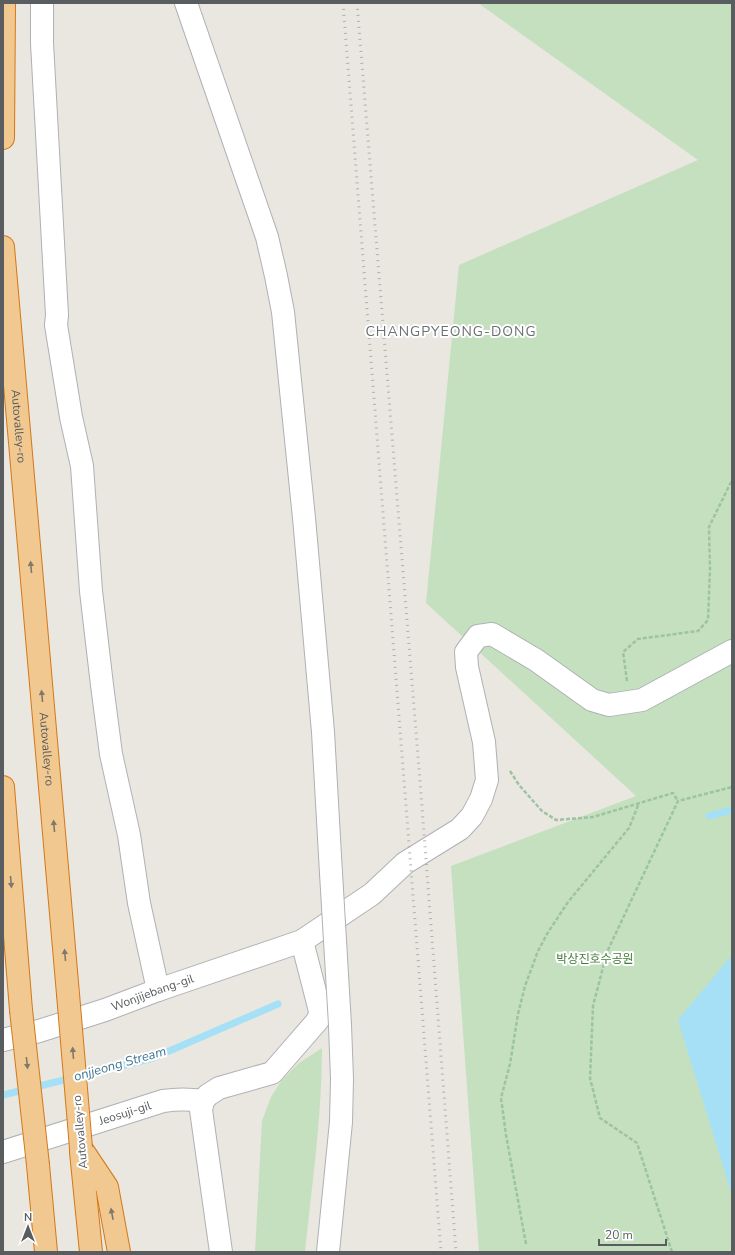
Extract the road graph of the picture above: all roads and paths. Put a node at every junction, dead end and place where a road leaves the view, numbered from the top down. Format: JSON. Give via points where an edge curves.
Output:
{"nodes":[{"id":1,"x":4,"y":3,"type":"edge"},
{"id":2,"x":42,"y":3,"type":"edge"},
{"id":3,"x":186,"y":3,"type":"edge"},
{"id":4,"x":3,"y":138,"type":"edge"},
{"id":5,"x":3,"y":247,"type":"edge"},
{"id":6,"x":732,"y":480,"type":"edge"},
{"id":7,"x":732,"y":652,"type":"edge"},
{"id":8,"x":642,"y":700,"type":"junction"},
{"id":9,"x":507,"y":766,"type":"dead end"},
{"id":10,"x":3,"y":787,"type":"edge"},
{"id":11,"x":732,"y":788,"type":"edge"},
{"id":12,"x":678,"y":801,"type":"junction"},
{"id":13,"x":639,"y":803,"type":"junction"},
{"id":14,"x":302,"y":941,"type":"junction"},
{"id":15,"x":158,"y":990,"type":"junction"},
{"id":16,"x":3,"y":1040,"type":"edge"},
{"id":17,"x":203,"y":1101,"type":"junction"},
{"id":18,"x":81,"y":1148,"type":"junction"},
{"id":19,"x":3,"y":1152,"type":"edge"},
{"id":20,"x":40,"y":1190,"type":"junction"},
{"id":21,"x":526,"y":1244,"type":"dead end"},
{"id":22,"x":32,"y":1252,"type":"edge"},
{"id":23,"x":46,"y":1252,"type":"edge"},
{"id":24,"x":91,"y":1252,"type":"edge"},
{"id":25,"x":119,"y":1252,"type":"edge"},
{"id":26,"x":221,"y":1252,"type":"edge"},
{"id":27,"x":328,"y":1252,"type":"edge"},
{"id":28,"x":672,"y":1252,"type":"edge"}],
"edges":[{"from":1,"to":4,"type":"highway"},
{"from":2,"to":15,"type":"street","via":[[56,325],[82,466],[91,591],[111,754]]},
{"from":3,"to":27,"type":"street","bridge":true,"via":[[267,237],[283,312],[324,732],[340,1025],[341,1122]]},
{"from":18,"to":5,"type":"highway","name":"Autovalley-ro","one_way":true,"bridge":true},
{"from":6,"to":8,"type":"path","via":[[709,527],[708,620],[698,632],[638,639],[623,652],[627,683]]},
{"from":7,"to":8,"type":"street","name":"Wonjijebang-gil"},
{"from":8,"to":14,"type":"street","name":"Wonjijebang-gil","via":[[609,705],[592,700],[536,660],[492,634],[478,636],[466,652],[484,742],[487,780],[472,816],[460,829],[405,864],[372,894]]},
{"from":9,"to":13,"type":"path","via":[[528,796],[542,811],[556,820],[593,817]]},
{"from":10,"to":20,"type":"highway","one_way":true,"bridge":true,"via":[[21,1010]]},
{"from":11,"to":12,"type":"path"},
{"from":12,"to":13,"type":"path","via":[[673,793]]},
{"from":12,"to":28,"type":"path","via":[[607,952],[593,1006],[590,1078],[600,1118],[637,1143]]},
{"from":13,"to":21,"type":"path","via":[[630,828],[568,902],[547,934],[525,986],[501,1098]]},
{"from":14,"to":15,"type":"street","name":"Wonjijebang-gil"},
{"from":14,"to":17,"type":"street","via":[[320,1011],[318,1020],[272,1073],[219,1088]]},
{"from":15,"to":16,"type":"street","name":"Wonjijebang-gil","via":[[90,1015]]},
{"from":17,"to":19,"type":"street","name":"Jeosuji-gil","via":[[163,1101]]},
{"from":17,"to":26,"type":"street","via":[[201,1110]]},
{"from":18,"to":24,"type":"highway","name":"Autovalley-ro"},
{"from":25,"to":18,"type":"highway","one_way":true,"via":[[107,1187]]},
{"from":20,"to":22,"type":"highway"},
{"from":20,"to":23,"type":"highway"}]}
